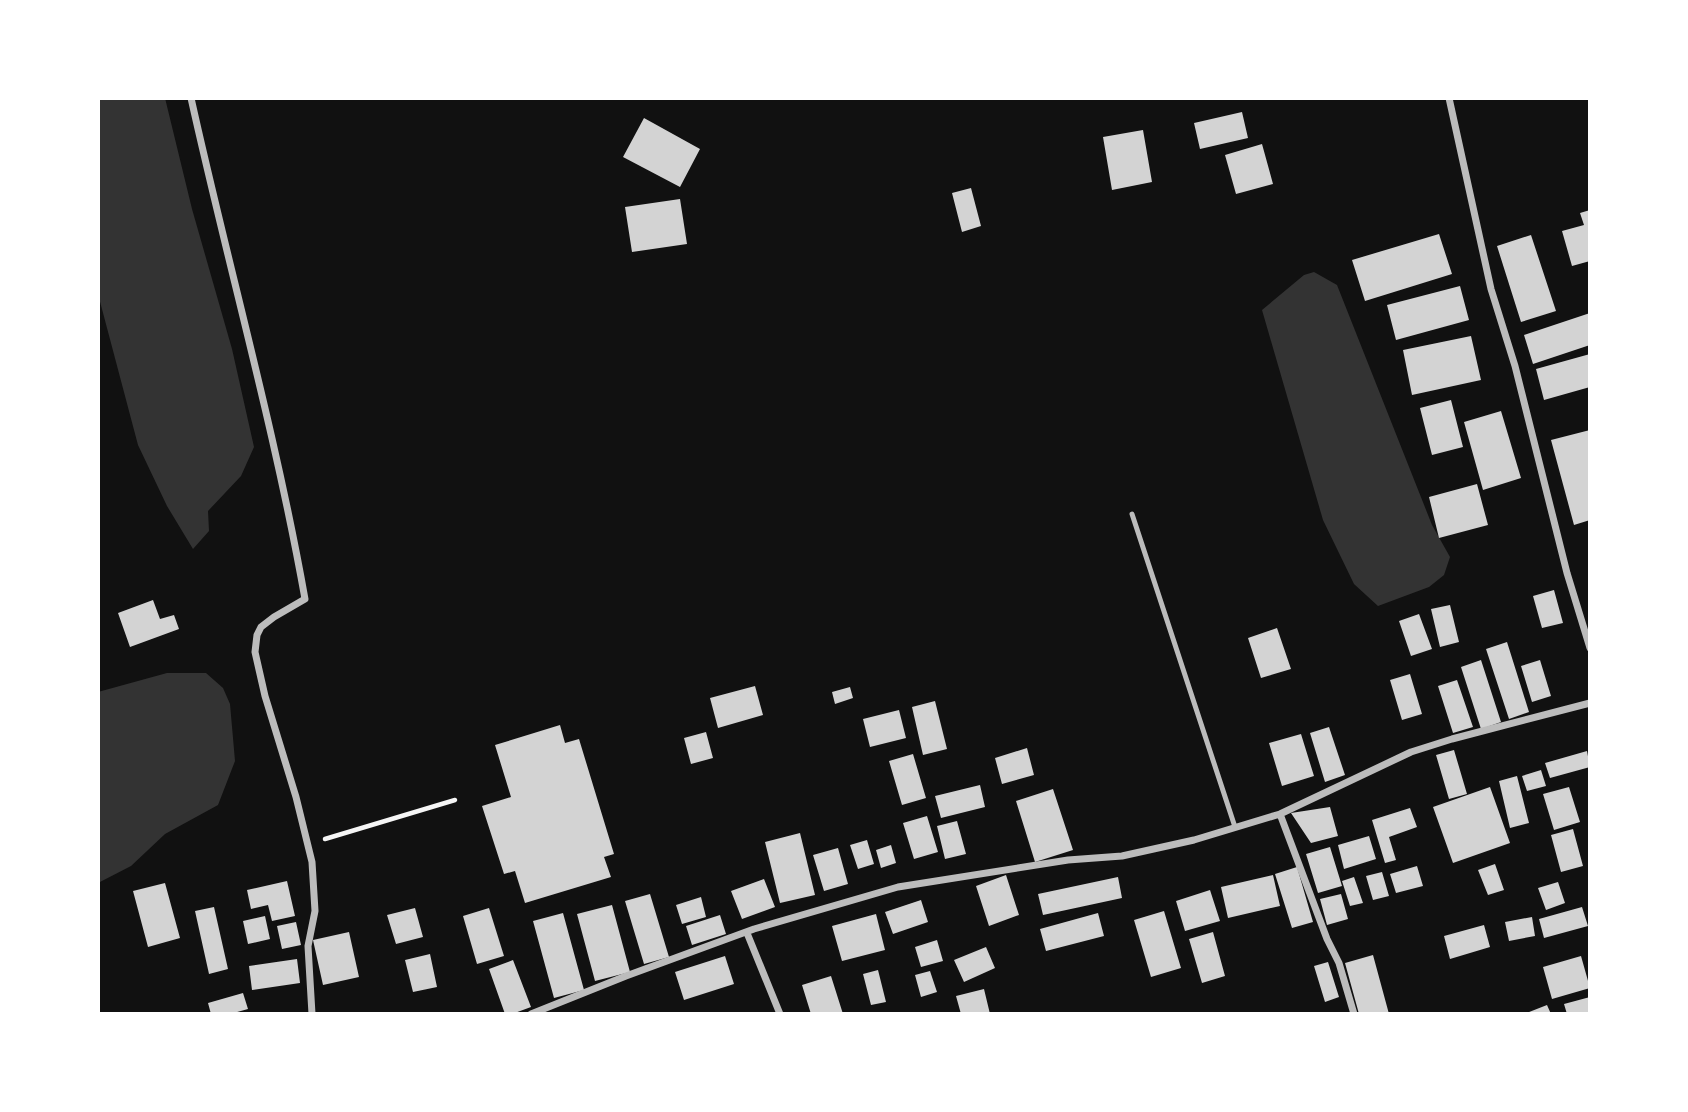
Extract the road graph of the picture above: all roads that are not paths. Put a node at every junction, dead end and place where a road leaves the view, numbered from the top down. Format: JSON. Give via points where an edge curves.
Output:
{"nodes":[{"id":1,"x":191,"y":98,"type":"edge"},
{"id":2,"x":1449,"y":98,"type":"edge"},
{"id":3,"x":1132,"y":514,"type":"dead end"},
{"id":4,"x":1590,"y":648,"type":"edge"},
{"id":5,"x":1590,"y":703,"type":"edge"},
{"id":6,"x":1280,"y":814,"type":"junction"},
{"id":7,"x":1235,"y":827,"type":"junction"},
{"id":8,"x":747,"y":933,"type":"junction"},
{"id":9,"x":312,"y":1014,"type":"edge"},
{"id":10,"x":531,"y":1014,"type":"edge"},
{"id":11,"x":780,"y":1014,"type":"edge"},
{"id":12,"x":1354,"y":1014,"type":"edge"}],
"edges":[{"from":1,"to":9,"type":"street","via":[[262,390],[305,599],[261,627],[255,652],[312,862],[315,911],[308,946]]},
{"from":2,"to":4,"type":"street","via":[[1491,289]]},
{"from":3,"to":7,"type":"lane"},
{"from":5,"to":6,"type":"street","via":[[1411,752]]},
{"from":6,"to":7,"type":"street"},
{"from":6,"to":12,"type":"street","via":[[1339,963]]},
{"from":7,"to":8,"type":"street","via":[[1122,856],[898,887]]},
{"from":8,"to":10,"type":"street"},
{"from":8,"to":11,"type":"street"}]}
